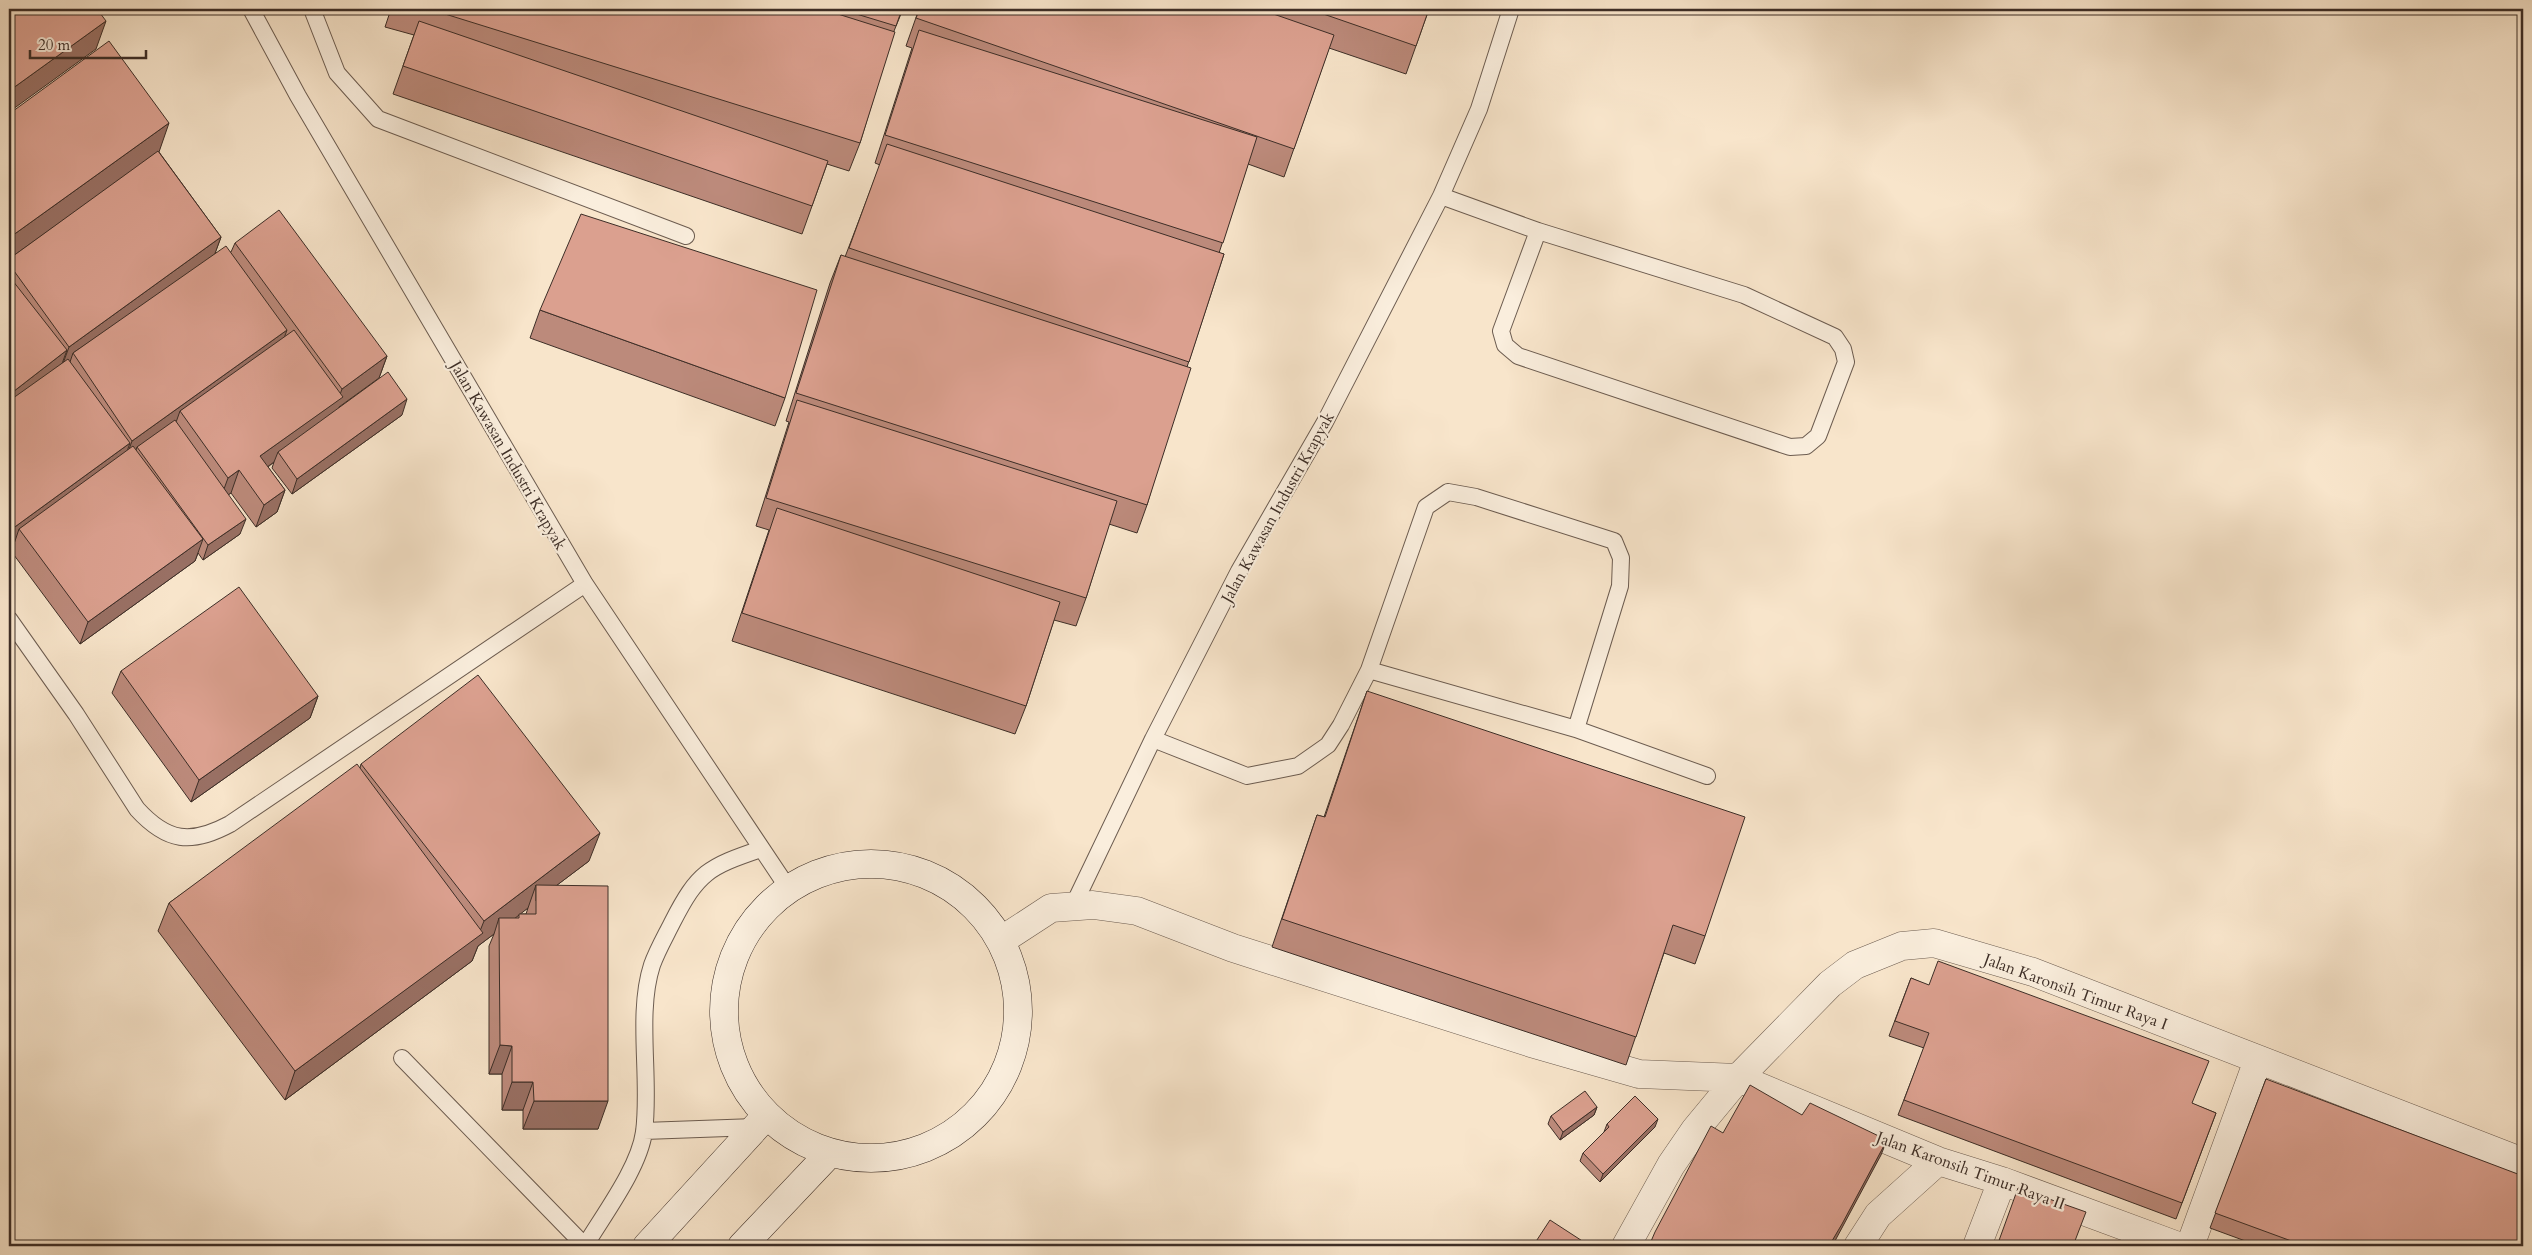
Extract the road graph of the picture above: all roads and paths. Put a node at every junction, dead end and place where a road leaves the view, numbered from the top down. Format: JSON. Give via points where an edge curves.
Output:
{"nodes":[{"id":1,"x":251,"y":9,"type":"edge"},
{"id":2,"x":312,"y":9,"type":"edge"},
{"id":3,"x":1510,"y":9,"type":"edge"},
{"id":4,"x":1441,"y":196,"type":"junction"},
{"id":5,"x":1538,"y":231,"type":"junction"},
{"id":6,"x":686,"y":236,"type":"dead end"},
{"id":7,"x":585,"y":584,"type":"junction"},
{"id":8,"x":9,"y":619,"type":"edge"},
{"id":9,"x":1369,"y":670,"type":"junction"},
{"id":10,"x":1576,"y":729,"type":"junction"},
{"id":11,"x":1153,"y":739,"type":"junction"},
{"id":12,"x":1707,"y":776,"type":"dead end"},
{"id":13,"x":761,"y":850,"type":"junction"},
{"id":14,"x":788,"y":888,"type":"junction"},
{"id":15,"x":1074,"y":904,"type":"junction"},
{"id":16,"x":1002,"y":940,"type":"junction"},
{"id":17,"x":402,"y":1058,"type":"dead end"},
{"id":18,"x":2258,"y":1060,"type":"junction"},
{"id":19,"x":1738,"y":1078,"type":"junction"},
{"id":20,"x":761,"y":1121,"type":"junction"},
{"id":21,"x":644,"y":1131,"type":"junction"},
{"id":22,"x":830,"y":1153,"type":"junction"},
{"id":23,"x":1938,"y":1161,"type":"junction"},
{"id":24,"x":2523,"y":1162,"type":"edge"},
{"id":25,"x":2002,"y":1181,"type":"junction"},
{"id":26,"x":585,"y":1246,"type":"edge"},
{"id":27,"x":647,"y":1246,"type":"edge"},
{"id":28,"x":742,"y":1246,"type":"edge"},
{"id":29,"x":1626,"y":1246,"type":"edge"},
{"id":30,"x":1858,"y":1246,"type":"edge"},
{"id":31,"x":1977,"y":1246,"type":"edge"},
{"id":32,"x":2178,"y":1246,"type":"edge"},
{"id":33,"x":2190,"y":1246,"type":"edge"}],
"edges":[{"from":1,"to":7,"type":"lane","name":"Jalan Kawasan Industri Krapyak","via":[[303,104]]},
{"from":2,"to":6,"type":"lane","via":[[337,73],[378,119]]},
{"from":3,"to":4,"type":"lane","name":"Jalan Kawasan Industri Krapyak","via":[[1479,110]]},
{"from":4,"to":5,"type":"lane"},
{"from":4,"to":11,"type":"lane","name":"Jalan Kawasan Industri Krapyak","via":[[1325,422],[1239,571]]},
{"from":5,"to":5,"type":"lane","via":[[1744,295],[1835,337],[1846,362],[1818,436],[1806,446],[1790,447],[1518,356],[1505,346],[1501,331]]},
{"from":7,"to":8,"type":"lane","via":[[230,824],[209,836],[185,838],[150,823],[137,809]]},
{"from":7,"to":13,"type":"lane","name":"Jalan Kawasan Industri Krapyak"},
{"from":9,"to":10,"type":"lane"},
{"from":9,"to":10,"type":"lane","via":[[1426,507],[1448,492],[1476,497],[1614,541],[1622,558],[1620,586]]},
{"from":9,"to":11,"type":"lane","via":[[1328,745],[1298,766],[1247,776]]},
{"from":10,"to":12,"type":"lane"},
{"from":11,"to":15,"type":"lane","name":"Jalan Kawasan Industri Krapyak"},
{"from":13,"to":14,"type":"lane","name":"Jalan Kawasan Industri Krapyak"},
{"from":13,"to":21,"type":"lane","via":[[720,863],[700,878],[680,907],[652,965],[646,998]]},
{"from":14,"to":16,"type":"street","via":[[826,870],[867,863],[909,868],[947,884],[979,910]]},
{"from":14,"to":20,"type":"street","via":[[756,916],[734,954],[723,996],[725,1039],[740,1080]]},
{"from":15,"to":16,"type":"street","via":[[1051,908]]},
{"from":15,"to":19,"type":"street","via":[[1137,911],[1242,951],[1639,1074]]},
{"from":16,"to":22,"type":"street","via":[[1017,981],[1019,1025],[1008,1069],[985,1106],[952,1135],[912,1153],[867,1159]]},
{"from":17,"to":26,"type":"lane"},
{"from":18,"to":19,"type":"street","name":"Jalan Karonsih Timur Raya I","via":[[2033,972],[1934,943],[1902,946],[1855,965],[1830,984]]},
{"from":18,"to":24,"type":"street","name":"Jalan Karonsih Timur Raya I"},
{"from":18,"to":33,"type":"street"},
{"from":19,"to":23,"type":"street","name":"Jalan Karonsih Timur Raya II"},
{"from":19,"to":29,"type":"street","name":"Jalan Karonsih Timur Raya I","via":[[1671,1165]]},
{"from":20,"to":21,"type":"lane"},
{"from":20,"to":22,"type":"street"},
{"from":20,"to":27,"type":"street"},
{"from":21,"to":26,"type":"lane","via":[[639,1154],[630,1172]]},
{"from":22,"to":28,"type":"street"},
{"from":23,"to":25,"type":"street","name":"Jalan Karonsih Timur Raya II"},
{"from":23,"to":30,"type":"street","via":[[1878,1215]]},
{"from":25,"to":31,"type":"street"},
{"from":25,"to":32,"type":"street","name":"Jalan Karonsih Timur Raya II"}]}
